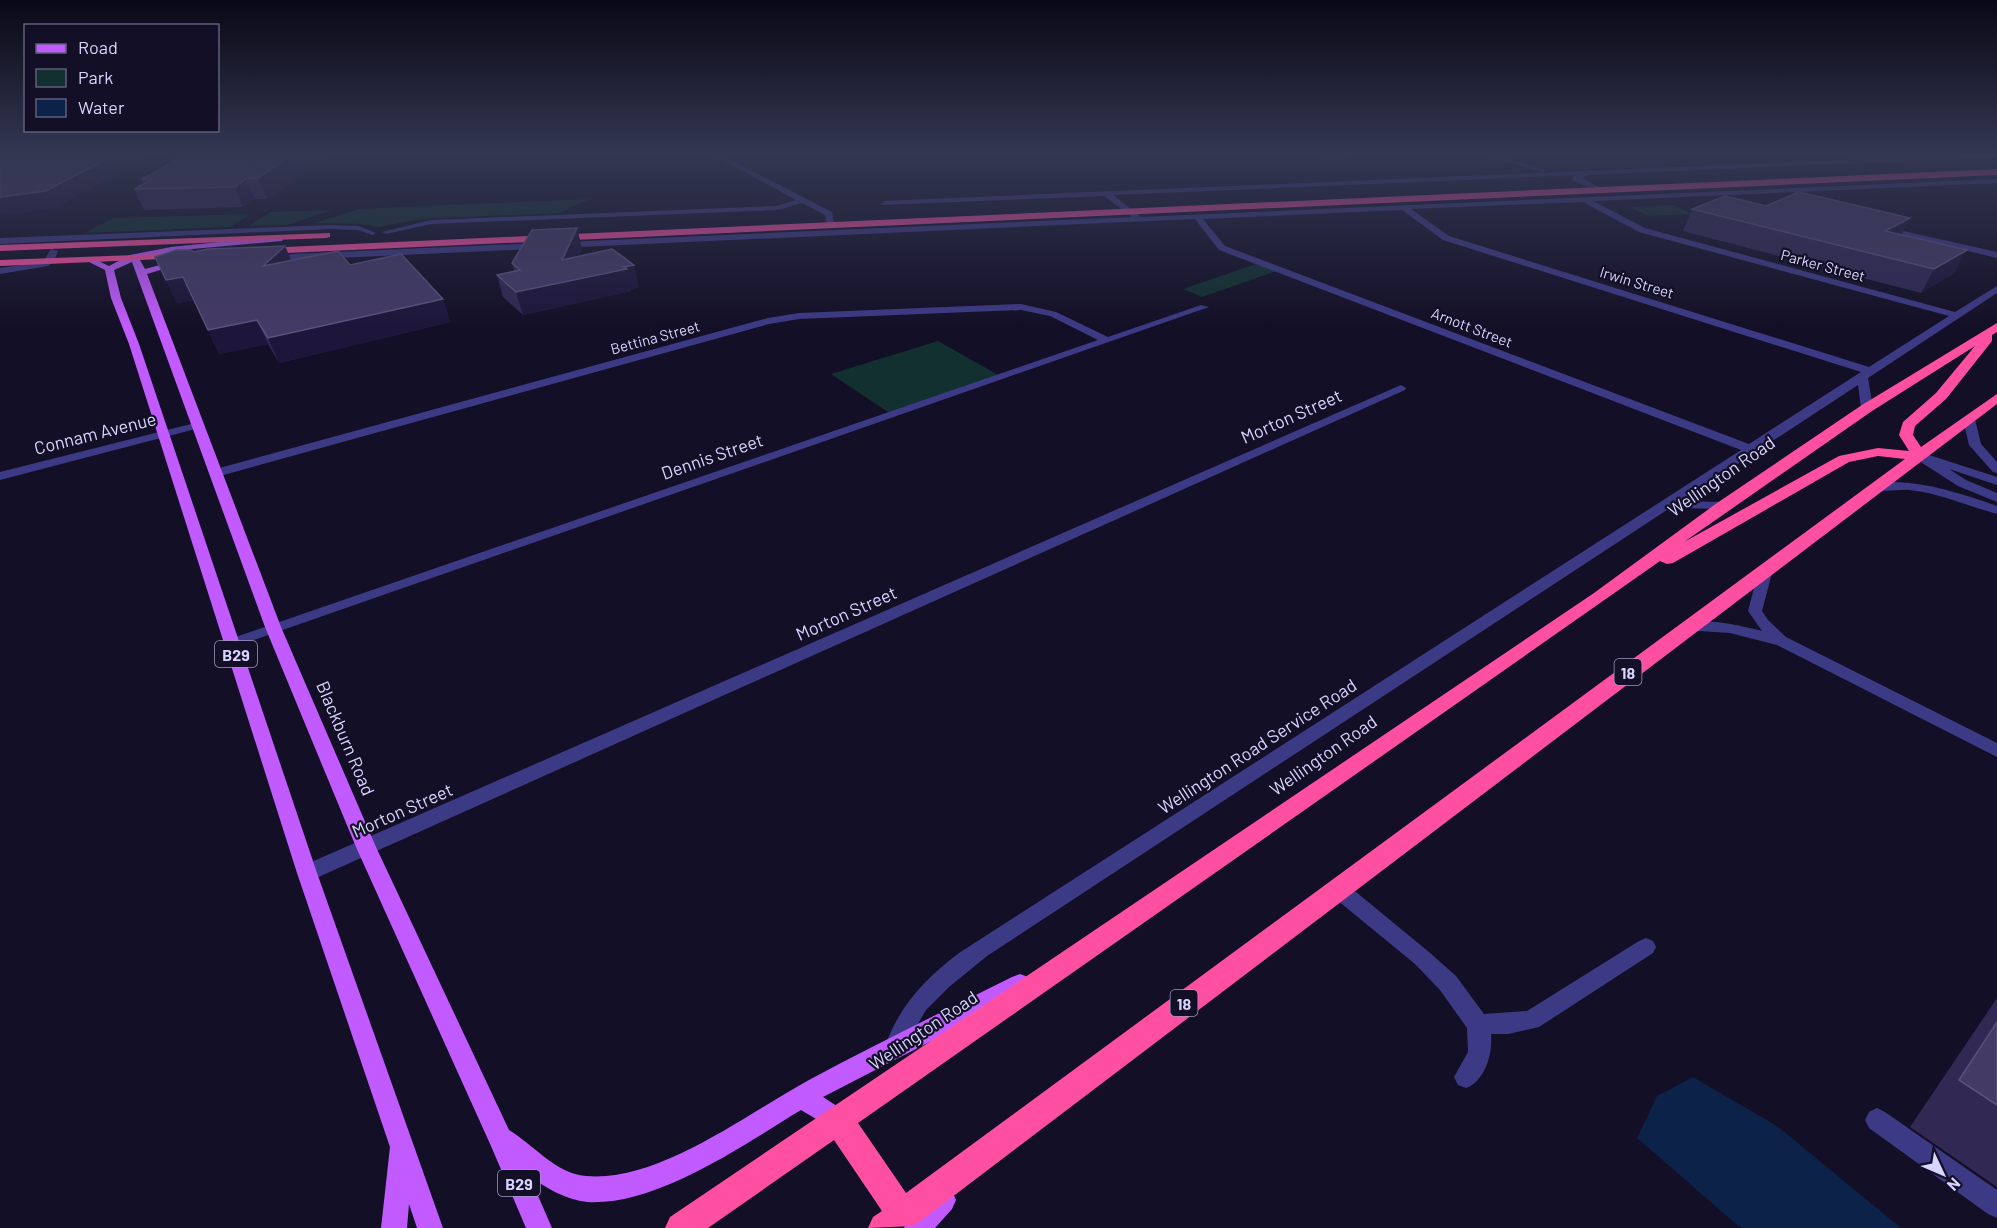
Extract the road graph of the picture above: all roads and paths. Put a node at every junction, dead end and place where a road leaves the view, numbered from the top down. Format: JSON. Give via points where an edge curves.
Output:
{"nodes":[{"id":1,"x":671,"y":212,"type":"edge"},
{"id":2,"x":821,"y":212,"type":"edge"},
{"id":3,"x":1079,"y":212,"type":"edge"},
{"id":4,"x":1130,"y":212,"type":"edge"},
{"id":5,"x":1282,"y":212,"type":"edge"},
{"id":6,"x":1410,"y":212,"type":"edge"},
{"id":7,"x":1609,"y":212,"type":"edge"},
{"id":8,"x":840,"y":213,"type":"dead end"},
{"id":9,"x":629,"y":214,"type":"junction"},
{"id":10,"x":806,"y":214,"type":"dead end"},
{"id":11,"x":795,"y":215,"type":"dead end"},
{"id":12,"x":1197,"y":216,"type":"junction"},
{"id":13,"x":1138,"y":218,"type":"junction"},
{"id":14,"x":830,"y":219,"type":"junction"},
{"id":15,"x":483,"y":220,"type":"junction"},
{"id":16,"x":652,"y":221,"type":"junction"},
{"id":17,"x":612,"y":223,"type":"junction"},
{"id":18,"x":1876,"y":226,"type":"edge"},
{"id":19,"x":514,"y":227,"type":"junction"},
{"id":20,"x":386,"y":232,"type":"junction"},
{"id":21,"x":372,"y":233,"type":"junction"},
{"id":22,"x":302,"y":236,"type":"junction"},
{"id":23,"x":603,"y":238,"type":"junction"},
{"id":24,"x":0,"y":241,"type":"edge"},
{"id":25,"x":30,"y":247,"type":"junction"},
{"id":26,"x":0,"y":248,"type":"edge"},
{"id":27,"x":301,"y":249,"type":"junction"},
{"id":28,"x":1997,"y":255,"type":"edge"},
{"id":29,"x":52,"y":256,"type":"junction"},
{"id":30,"x":291,"y":256,"type":"junction"},
{"id":31,"x":134,"y":257,"type":"junction"},
{"id":32,"x":259,"y":258,"type":"edge"},
{"id":33,"x":87,"y":259,"type":"junction"},
{"id":34,"x":190,"y":262,"type":"edge"},
{"id":35,"x":0,"y":263,"type":"edge"},
{"id":36,"x":109,"y":269,"type":"junction"},
{"id":37,"x":0,"y":271,"type":"edge"},
{"id":38,"x":141,"y":273,"type":"junction"},
{"id":39,"x":1997,"y":290,"type":"edge"},
{"id":40,"x":1204,"y":307,"type":"dead end"},
{"id":41,"x":1956,"y":315,"type":"junction"},
{"id":42,"x":1996,"y":328,"type":"edge"},
{"id":43,"x":1106,"y":340,"type":"junction"},
{"id":44,"x":1866,"y":373,"type":"junction"},
{"id":45,"x":1401,"y":388,"type":"dead end"},
{"id":46,"x":1997,"y":398,"type":"edge"},
{"id":47,"x":1867,"y":408,"type":"junction"},
{"id":48,"x":1969,"y":418,"type":"junction"},
{"id":49,"x":199,"y":425,"type":"junction"},
{"id":50,"x":164,"y":434,"type":"junction"},
{"id":51,"x":1750,"y":449,"type":"junction"},
{"id":52,"x":1920,"y":456,"type":"junction"},
{"id":53,"x":1997,"y":469,"type":"edge"},
{"id":54,"x":216,"y":473,"type":"junction"},
{"id":55,"x":0,"y":476,"type":"edge"},
{"id":56,"x":1997,"y":481,"type":"edge"},
{"id":57,"x":1878,"y":487,"type":"junction"},
{"id":58,"x":1997,"y":498,"type":"edge"},
{"id":59,"x":1665,"y":504,"type":"junction"},
{"id":60,"x":1723,"y":506,"type":"junction"},
{"id":61,"x":1997,"y":510,"type":"edge"},
{"id":62,"x":1765,"y":573,"type":"junction"},
{"id":63,"x":1600,"y":597,"type":"junction"},
{"id":64,"x":273,"y":627,"type":"junction"},
{"id":65,"x":1689,"y":627,"type":"junction"},
{"id":66,"x":1782,"y":641,"type":"junction"},
{"id":67,"x":232,"y":643,"type":"junction"},
{"id":68,"x":1997,"y":751,"type":"edge"},
{"id":69,"x":366,"y":847,"type":"junction"},
{"id":70,"x":307,"y":873,"type":"junction"},
{"id":71,"x":1338,"y":889,"type":"junction"},
{"id":72,"x":1646,"y":947,"type":"dead end"},
{"id":73,"x":1086,"y":952,"type":"junction"},
{"id":74,"x":1478,"y":1024,"type":"junction"},
{"id":75,"x":896,"y":1046,"type":"junction"},
{"id":76,"x":1466,"y":1077,"type":"dead end"},
{"id":77,"x":891,"y":1084,"type":"junction"},
{"id":78,"x":801,"y":1097,"type":"junction"},
{"id":79,"x":838,"y":1120,"type":"junction"},
{"id":80,"x":1877,"y":1120,"type":"dead end"},
{"id":81,"x":500,"y":1137,"type":"junction"},
{"id":82,"x":401,"y":1144,"type":"junction"},
{"id":83,"x":1997,"y":1205,"type":"edge"},
{"id":84,"x":904,"y":1225,"type":"edge"},
{"id":85,"x":394,"y":1228,"type":"edge"},
{"id":86,"x":430,"y":1228,"type":"edge"},
{"id":87,"x":539,"y":1228,"type":"edge"},
{"id":88,"x":681,"y":1228,"type":"edge"}],
"edges":[{"from":1,"to":9,"type":"street"},
{"from":2,"to":14,"type":"street"},
{"from":3,"to":14,"type":"highway"},
{"from":4,"to":13,"type":"street"},
{"from":5,"to":12,"type":"street"},
{"from":6,"to":44,"type":"street","name":"Irwin Street","via":[[1446,238]]},
{"from":7,"to":41,"type":"street","name":"Parker Street","via":[[1642,230]]},
{"from":8,"to":14,"type":"highway"},
{"from":9,"to":15,"type":"street"},
{"from":9,"to":16,"type":"street"},
{"from":10,"to":14,"type":"highway"},
{"from":11,"to":16,"type":"highway"},
{"from":12,"to":13,"type":"street"},
{"from":12,"to":51,"type":"street","name":"Arnott Street","via":[[1222,248]]},
{"from":13,"to":23,"type":"street"},
{"from":14,"to":23,"type":"highway"},
{"from":15,"to":19,"type":"street"},
{"from":15,"to":20,"type":"street","via":[[423,223]]},
{"from":16,"to":17,"type":"highway"},
{"from":17,"to":19,"type":"highway"},
{"from":17,"to":23,"type":"street"},
{"from":18,"to":28,"type":"street"},
{"from":19,"to":20,"type":"highway"},
{"from":20,"to":21,"type":"highway"},
{"from":21,"to":22,"type":"highway"},
{"from":21,"to":24,"type":"street","via":[[359,228],[330,227]]},
{"from":22,"to":25,"type":"highway"},
{"from":22,"to":31,"type":"main road","via":[[176,248]]},
{"from":23,"to":27,"type":"highway"},
{"from":23,"to":30,"type":"street"},
{"from":25,"to":26,"type":"highway"},
{"from":25,"to":29,"type":"highway"},
{"from":27,"to":30,"type":"main road"},
{"from":27,"to":31,"type":"highway"},
{"from":29,"to":31,"type":"highway","via":[[112,250]]},
{"from":29,"to":33,"type":"highway"},
{"from":29,"to":35,"type":"highway"},
{"from":29,"to":37,"type":"street","via":[[26,268]]},
{"from":30,"to":32,"type":"main road"},
{"from":31,"to":33,"type":"highway"},
{"from":31,"to":36,"type":"main road"},
{"from":31,"to":38,"type":"main road","name":"Blackburn Road","number":"B29"},
{"from":33,"to":36,"type":"main road"},
{"from":34,"to":38,"type":"main road"},
{"from":36,"to":50,"type":"main road","number":"B29"},
{"from":38,"to":49,"type":"main road","name":"Blackburn Road","number":"B29"},
{"from":39,"to":41,"type":"street","name":"Wellington Road Service Road"},
{"from":40,"to":43,"type":"street","name":"Dennis Street"},
{"from":41,"to":44,"type":"street","name":"Wellington Road Service Road"},
{"from":42,"to":47,"type":"highway","name":"Wellington Road"},
{"from":42,"to":52,"type":"highway","via":[[1941,396],[1908,425],[1905,435]]},
{"from":43,"to":54,"type":"street","name":"Bettina Street","via":[[1053,314],[1021,307],[784,318]]},
{"from":43,"to":64,"type":"street","name":"Dennis Street"},
{"from":44,"to":47,"type":"street"},
{"from":44,"to":51,"type":"street","name":"Wellington Road Service Road"},
{"from":45,"to":69,"type":"street","name":"Morton Street"},
{"from":46,"to":48,"type":"highway","number":"18"},
{"from":47,"to":60,"type":"highway","name":"Wellington Road"},
{"from":48,"to":52,"type":"highway","number":"18"},
{"from":48,"to":53,"type":"street","via":[[1975,446]]},
{"from":49,"to":50,"type":"street","name":"Connam Avenue"},
{"from":49,"to":54,"type":"main road","name":"Blackburn Road","number":"B29"},
{"from":50,"to":55,"type":"street","name":"Connam Avenue"},
{"from":50,"to":67,"type":"main road","number":"B29"},
{"from":51,"to":59,"type":"street","name":"Wellington Road Service Road"},
{"from":52,"to":56,"type":"street"},
{"from":52,"to":57,"type":"highway","number":"18"},
{"from":52,"to":58,"type":"street","via":[[1962,483]]},
{"from":52,"to":63,"type":"highway","via":[[1878,452],[1844,459]]},
{"from":54,"to":64,"type":"main road","name":"Blackburn Road","number":"B29"},
{"from":57,"to":61,"type":"street","via":[[1920,486]]},
{"from":57,"to":62,"type":"highway","number":"18"},
{"from":59,"to":60,"type":"street"},
{"from":59,"to":75,"type":"street","name":"Wellington Road Service Road","via":[[980,950],[944,978],[911,1012]]},
{"from":60,"to":63,"type":"highway","name":"Wellington Road"},
{"from":62,"to":65,"type":"highway","number":"18"},
{"from":62,"to":66,"type":"street","via":[[1755,611]]},
{"from":63,"to":73,"type":"highway","name":"Wellington Road"},
{"from":64,"to":67,"type":"street","name":"Dennis Street"},
{"from":64,"to":69,"type":"main road","name":"Blackburn Road","number":"B29"},
{"from":65,"to":66,"type":"street","via":[[1730,628]]},
{"from":65,"to":71,"type":"highway","number":"18"},
{"from":66,"to":68,"type":"street"},
{"from":67,"to":70,"type":"main road","number":"B29"},
{"from":69,"to":70,"type":"street","name":"Morton Street"},
{"from":69,"to":81,"type":"main road","name":"Blackburn Road","number":"B29"},
{"from":70,"to":82,"type":"main road","number":"B29"},
{"from":71,"to":74,"type":"street","via":[[1448,983]]},
{"from":71,"to":84,"type":"highway","number":"18","via":[[1030,1118]]},
{"from":72,"to":74,"type":"street","via":[[1531,1020]]},
{"from":73,"to":75,"type":"main road"},
{"from":73,"to":77,"type":"highway","name":"Wellington Road"},
{"from":74,"to":76,"type":"street","via":[[1482,1044],[1478,1061]]},
{"from":75,"to":77,"type":"main road"},
{"from":75,"to":78,"type":"main road"},
{"from":77,"to":79,"type":"highway","name":"Wellington Road"},
{"from":78,"to":79,"type":"main road"},
{"from":78,"to":81,"type":"main road","via":[[682,1163],[645,1179],[607,1188],[589,1189],[564,1182]]},
{"from":79,"to":84,"type":"highway"},
{"from":79,"to":88,"type":"highway","name":"Wellington Road"},
{"from":80,"to":83,"type":"street"},
{"from":81,"to":87,"type":"main road","name":"Blackburn Road","number":"B29"},
{"from":82,"to":85,"type":"main road"},
{"from":82,"to":86,"type":"main road","number":"B29"}]}
